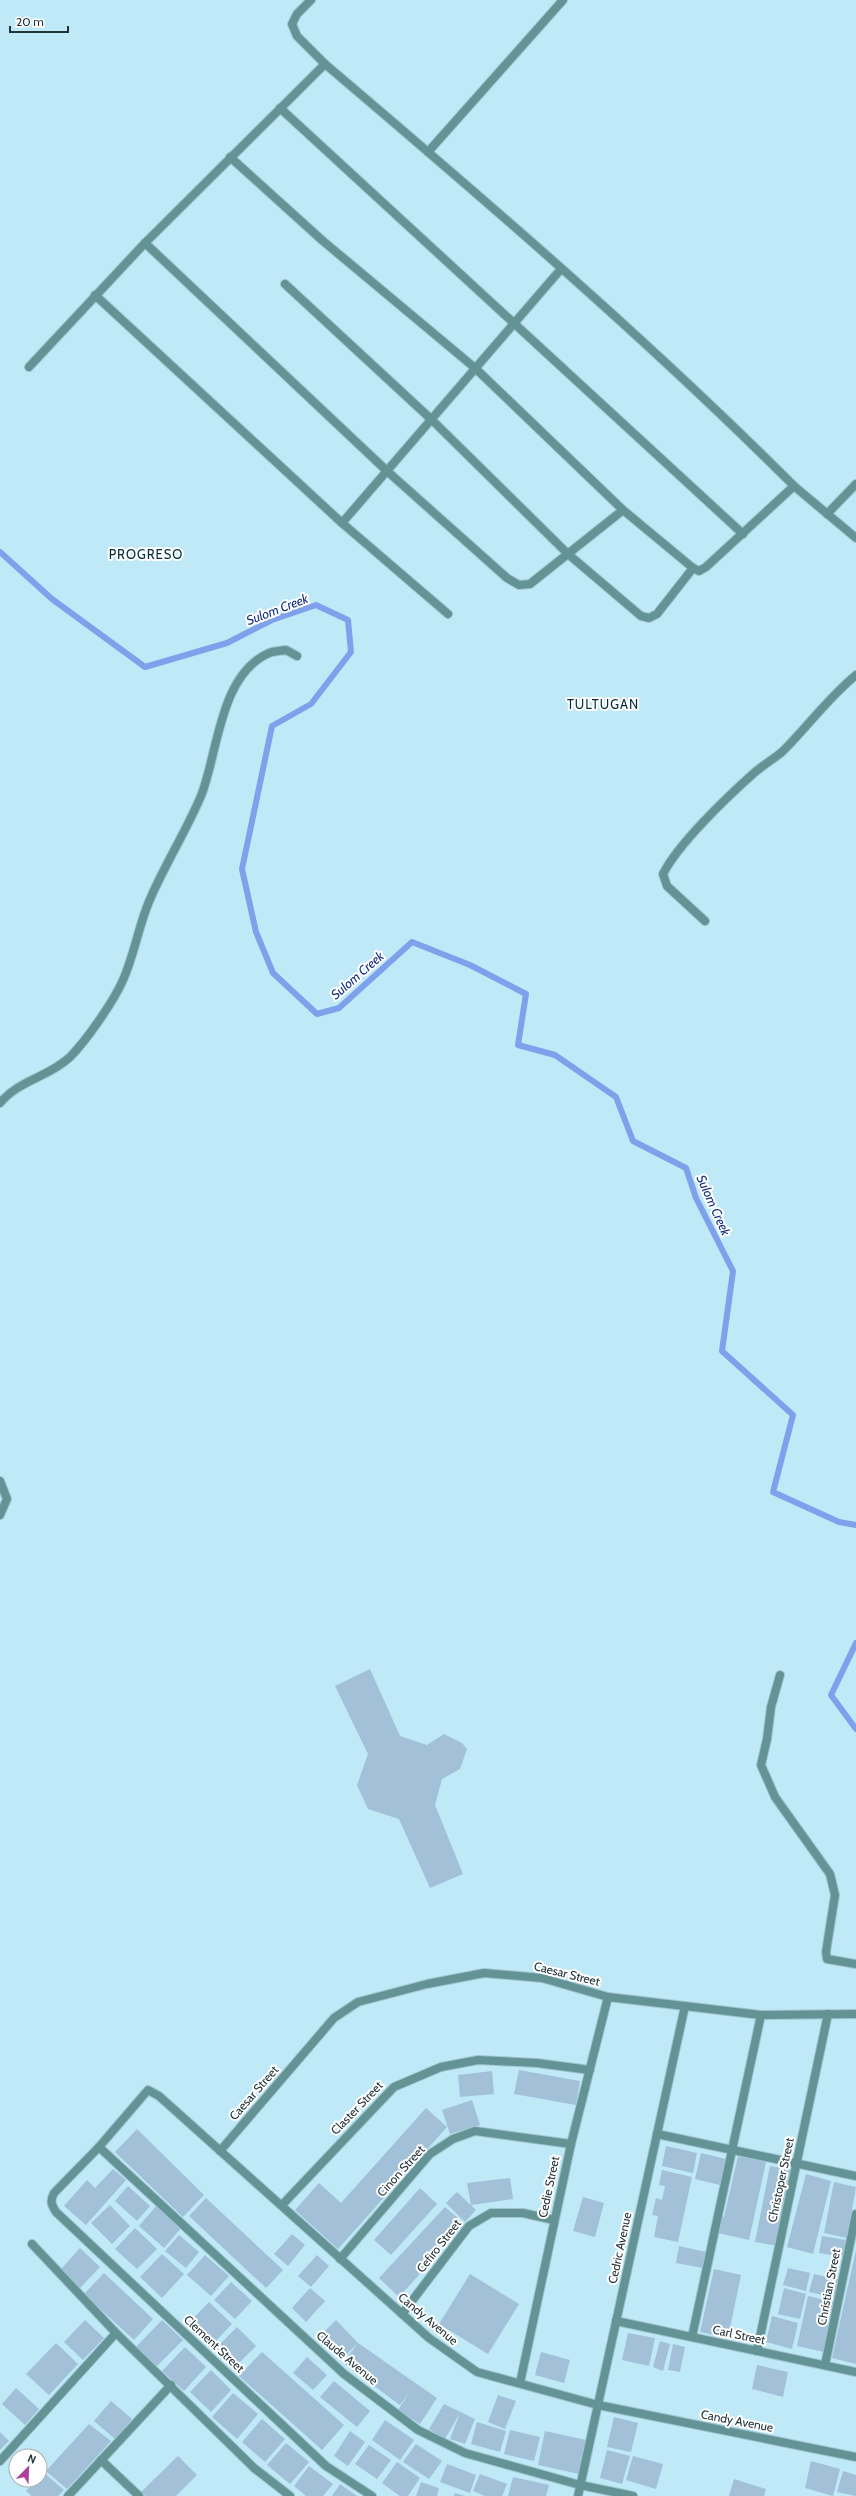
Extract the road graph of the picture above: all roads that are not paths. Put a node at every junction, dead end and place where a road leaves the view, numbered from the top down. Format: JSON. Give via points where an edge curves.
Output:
{"nodes":[{"id":1,"x":311,"y":0,"type":"edge"},
{"id":2,"x":564,"y":0,"type":"edge"},
{"id":3,"x":325,"y":64,"type":"junction"},
{"id":4,"x":280,"y":108,"type":"junction"},
{"id":5,"x":428,"y":152,"type":"junction"},
{"id":6,"x":230,"y":156,"type":"junction"},
{"id":7,"x":145,"y":243,"type":"junction"},
{"id":8,"x":561,"y":269,"type":"junction"},
{"id":9,"x":285,"y":284,"type":"dead end"},
{"id":10,"x":94,"y":295,"type":"junction"},
{"id":11,"x":514,"y":325,"type":"junction"},
{"id":12,"x":28,"y":367,"type":"dead end"},
{"id":13,"x":475,"y":368,"type":"junction"},
{"id":14,"x":432,"y":420,"type":"junction"},
{"id":15,"x":387,"y":471,"type":"junction"},
{"id":16,"x":856,"y":484,"type":"edge"},
{"id":17,"x":794,"y":486,"type":"junction"},
{"id":18,"x":623,"y":510,"type":"junction"},
{"id":19,"x":827,"y":514,"type":"junction"},
{"id":20,"x":342,"y":523,"type":"junction"},
{"id":21,"x":743,"y":534,"type":"junction"},
{"id":22,"x":856,"y":538,"type":"edge"},
{"id":23,"x":568,"y":554,"type":"junction"},
{"id":24,"x":693,"y":568,"type":"junction"},
{"id":25,"x":448,"y":614,"type":"dead end"},
{"id":26,"x":297,"y":656,"type":"dead end"},
{"id":27,"x":856,"y":675,"type":"edge"},
{"id":28,"x":706,"y":921,"type":"dead end"},
{"id":29,"x":0,"y":1103,"type":"edge"},
{"id":30,"x":0,"y":1481,"type":"edge"},
{"id":31,"x":0,"y":1515,"type":"edge"},
{"id":32,"x":780,"y":1675,"type":"dead end"},
{"id":33,"x":856,"y":1964,"type":"edge"},
{"id":34,"x":608,"y":1997,"type":"junction"},
{"id":35,"x":685,"y":2006,"type":"junction"},
{"id":36,"x":828,"y":2014,"type":"junction"},
{"id":37,"x":856,"y":2014,"type":"edge"},
{"id":38,"x":761,"y":2015,"type":"junction"},
{"id":39,"x":590,"y":2070,"type":"junction"},
{"id":40,"x":657,"y":2134,"type":"junction"},
{"id":41,"x":571,"y":2144,"type":"junction"},
{"id":42,"x":99,"y":2147,"type":"junction"},
{"id":43,"x":731,"y":2150,"type":"junction"},
{"id":44,"x":220,"y":2151,"type":"junction"},
{"id":45,"x":797,"y":2164,"type":"junction"},
{"id":46,"x":856,"y":2176,"type":"edge"},
{"id":47,"x":282,"y":2205,"type":"junction"},
{"id":48,"x":856,"y":2214,"type":"edge"},
{"id":49,"x":554,"y":2220,"type":"junction"},
{"id":50,"x":32,"y":2244,"type":"dead end"},
{"id":51,"x":340,"y":2259,"type":"junction"},
{"id":52,"x":402,"y":2314,"type":"junction"},
{"id":53,"x":616,"y":2321,"type":"junction"},
{"id":54,"x":116,"y":2333,"type":"junction"},
{"id":55,"x":692,"y":2337,"type":"junction"},
{"id":56,"x":757,"y":2351,"type":"junction"},
{"id":57,"x":825,"y":2365,"type":"junction"},
{"id":58,"x":856,"y":2372,"type":"edge"},
{"id":59,"x":520,"y":2383,"type":"junction"},
{"id":60,"x":171,"y":2386,"type":"junction"},
{"id":61,"x":598,"y":2405,"type":"junction"},
{"id":62,"x":856,"y":2457,"type":"edge"},
{"id":63,"x":101,"y":2460,"type":"junction"},
{"id":64,"x":0,"y":2461,"type":"edge"},
{"id":65,"x":580,"y":2485,"type":"junction"},
{"id":66,"x":68,"y":2496,"type":"edge"},
{"id":67,"x":139,"y":2496,"type":"edge"},
{"id":68,"x":290,"y":2496,"type":"edge"},
{"id":69,"x":372,"y":2496,"type":"edge"},
{"id":70,"x":578,"y":2496,"type":"edge"},
{"id":71,"x":633,"y":2496,"type":"edge"}],
"edges":[{"from":1,"to":3,"type":"street","via":[[297,14],[292,24],[297,36]]},
{"from":2,"to":5,"type":"street"},
{"from":3,"to":4,"type":"street"},
{"from":3,"to":5,"type":"street"},
{"from":4,"to":6,"type":"street"},
{"from":4,"to":11,"type":"street"},
{"from":5,"to":8,"type":"street"},
{"from":6,"to":7,"type":"street"},
{"from":6,"to":13,"type":"street","via":[[323,240]]},
{"from":7,"to":10,"type":"street"},
{"from":7,"to":15,"type":"street"},
{"from":8,"to":11,"type":"street"},
{"from":8,"to":17,"type":"street"},
{"from":9,"to":14,"type":"street"},
{"from":10,"to":12,"type":"street"},
{"from":10,"to":20,"type":"street"},
{"from":11,"to":13,"type":"street"},
{"from":11,"to":21,"type":"street"},
{"from":13,"to":14,"type":"street"},
{"from":13,"to":18,"type":"street"},
{"from":14,"to":15,"type":"street"},
{"from":14,"to":23,"type":"street"},
{"from":15,"to":20,"type":"street"},
{"from":15,"to":23,"type":"street","via":[[507,578],[519,585],[530,584]]},
{"from":16,"to":19,"type":"street"},
{"from":17,"to":19,"type":"street"},
{"from":17,"to":21,"type":"street"},
{"from":18,"to":23,"type":"street"},
{"from":18,"to":24,"type":"street"},
{"from":19,"to":22,"type":"street"},
{"from":20,"to":25,"type":"street"},
{"from":21,"to":24,"type":"street","via":[[706,567],[699,571]]},
{"from":23,"to":24,"type":"street","via":[[641,616],[650,618],[657,614]]},
{"from":26,"to":29,"type":"street","via":[[286,650],[269,653],[252,664],[239,680],[226,709],[201,795],[150,897],[123,980],[101,1015],[70,1056],[51,1070],[25,1082],[6,1095]]},
{"from":27,"to":28,"type":"street","via":[[834,693],[781,753],[755,772],[723,803],[669,861],[663,874],[667,886]]},
{"from":30,"to":31,"type":"street","via":[[7,1498]]},
{"from":32,"to":33,"type":"street","via":[[771,1707],[768,1739],[761,1765],[775,1797],[830,1874],[835,1895],[826,1952],[828,1959]]},
{"from":34,"to":35,"type":"street","name":"Caesar Street"},
{"from":34,"to":39,"type":"street","name":"Cedie Street"},
{"from":34,"to":44,"type":"street","name":"Caesar Street","via":[[542,1978],[484,1973],[427,1984],[358,2002],[334,2018]]},
{"from":35,"to":38,"type":"street","name":"Caesar Street"},
{"from":35,"to":40,"type":"street","name":"Cedric Avenue"},
{"from":36,"to":37,"type":"street","name":"Caesar Street"},
{"from":36,"to":38,"type":"street","name":"Caesar Street"},
{"from":36,"to":45,"type":"street","name":"Christoper Street"},
{"from":38,"to":43,"type":"street"},
{"from":39,"to":41,"type":"street","name":"Cedie Street"},
{"from":39,"to":47,"type":"street","name":"Claster Street","via":[[537,2063],[478,2060],[441,2067],[394,2087]]},
{"from":40,"to":43,"type":"street"},
{"from":40,"to":53,"type":"street","name":"Cedric Avenue"},
{"from":41,"to":49,"type":"street","name":"Cedie Street"},
{"from":41,"to":51,"type":"street","name":"Cinon Street","via":[[476,2131],[453,2139],[430,2154]]},
{"from":42,"to":44,"type":"street","name":"Candy Avenue","via":[[148,2090],[153,2091]]},
{"from":42,"to":65,"type":"street","name":"Claude Avenue","via":[[344,2374],[418,2430],[465,2453]]},
{"from":42,"to":69,"type":"street","name":"Clement Street","via":[[50,2200],[56,2212],[326,2466]]},
{"from":43,"to":45,"type":"street"},
{"from":43,"to":55,"type":"street"},
{"from":44,"to":47,"type":"street","name":"Candy Avenue"},
{"from":45,"to":46,"type":"street"},
{"from":45,"to":56,"type":"street","name":"Christoper Street"},
{"from":47,"to":51,"type":"street","name":"Candy Avenue"},
{"from":48,"to":57,"type":"street","name":"Christian Street"},
{"from":49,"to":52,"type":"street","name":"Cefiro Street","via":[[523,2213],[491,2214],[469,2226]]},
{"from":49,"to":59,"type":"street","name":"Cedie Street"},
{"from":50,"to":54,"type":"street"},
{"from":51,"to":52,"type":"street","name":"Candy Avenue"},
{"from":52,"to":59,"type":"street","name":"Candy Avenue","via":[[429,2338],[476,2372]]},
{"from":53,"to":55,"type":"street","name":"Carl Street"},
{"from":53,"to":61,"type":"street","name":"Cedric Avenue"},
{"from":54,"to":60,"type":"street"},
{"from":54,"to":64,"type":"street"},
{"from":55,"to":56,"type":"street","name":"Carl Street"},
{"from":56,"to":57,"type":"street","name":"Carl Street"},
{"from":57,"to":58,"type":"street","name":"Carl Street"},
{"from":59,"to":61,"type":"street","name":"Candy Avenue"},
{"from":60,"to":63,"type":"street"},
{"from":60,"to":68,"type":"street","via":[[254,2468]]},
{"from":61,"to":62,"type":"street","name":"Candy Avenue"},
{"from":61,"to":65,"type":"street","name":"Cedric Avenue"},
{"from":63,"to":66,"type":"street"},
{"from":63,"to":67,"type":"street"},
{"from":65,"to":70,"type":"street","name":"Cedric Avenue"},
{"from":65,"to":71,"type":"street","name":"Claude Avenue"}]}
